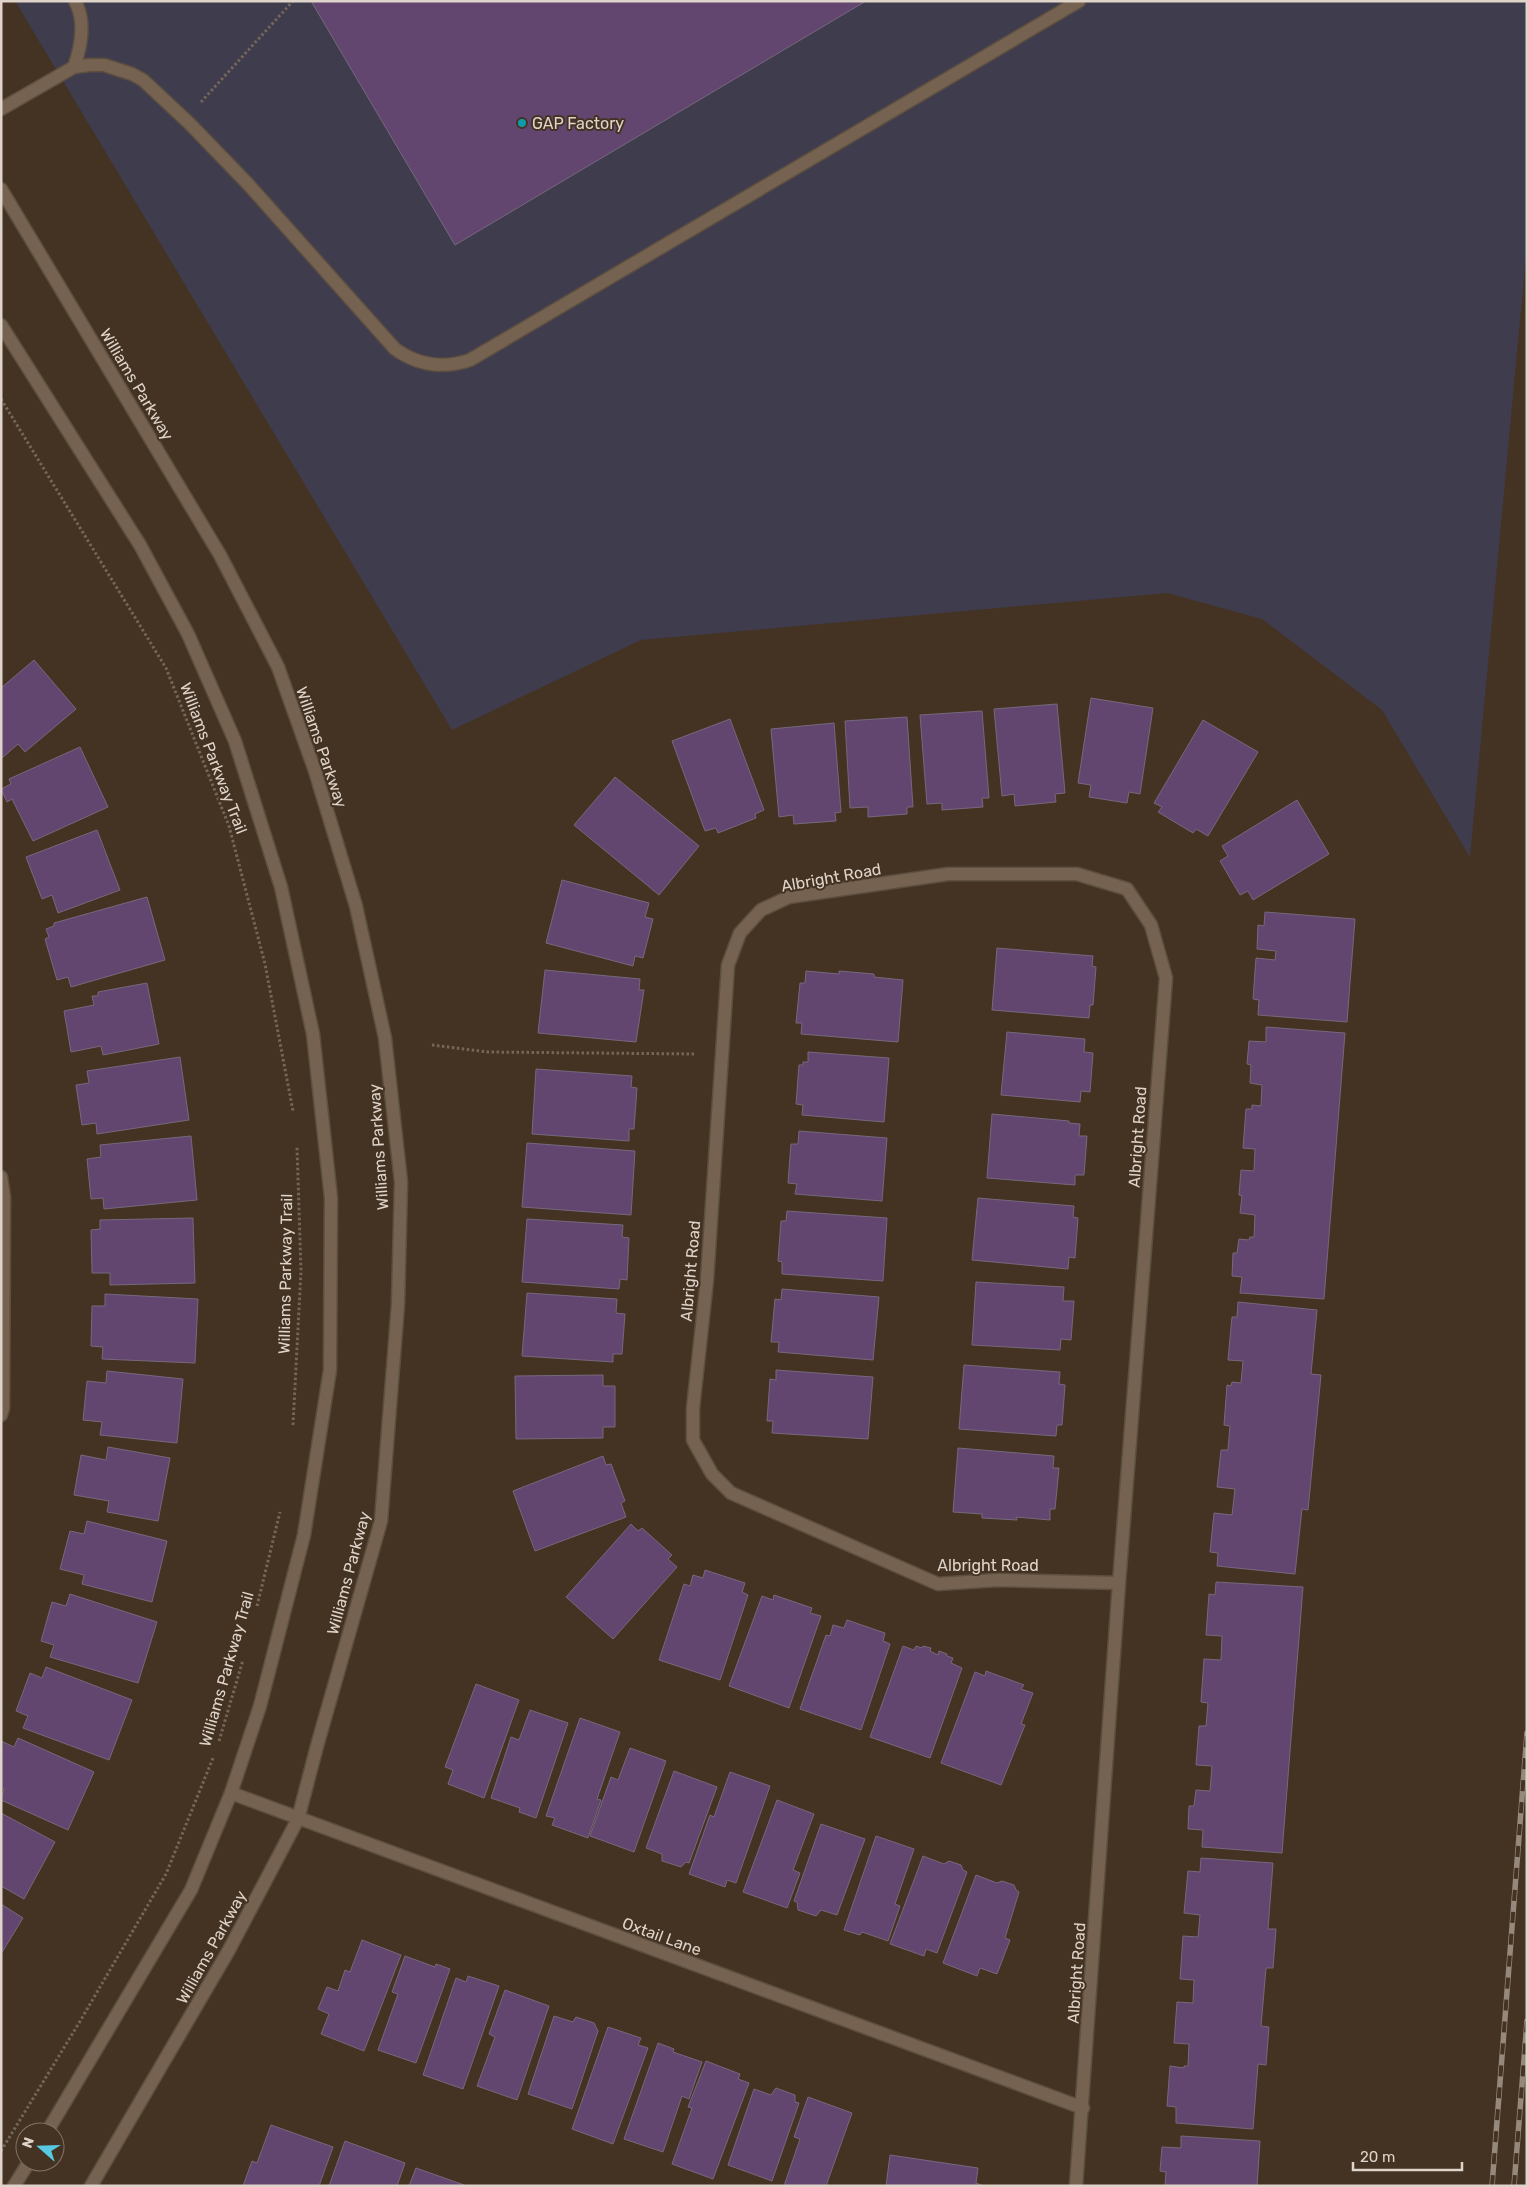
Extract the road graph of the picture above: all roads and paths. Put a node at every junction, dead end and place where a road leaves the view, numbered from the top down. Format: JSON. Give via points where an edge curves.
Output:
{"nodes":[{"id":1,"x":75,"y":1,"type":"edge"},
{"id":2,"x":293,"y":1,"type":"edge"},
{"id":3,"x":1079,"y":1,"type":"edge"},
{"id":4,"x":74,"y":67,"type":"junction"},
{"id":5,"x":1,"y":108,"type":"edge"},
{"id":6,"x":185,"y":119,"type":"junction"},
{"id":7,"x":1,"y":189,"type":"edge"},
{"id":8,"x":1,"y":325,"type":"edge"},
{"id":9,"x":1,"y":399,"type":"edge"},
{"id":10,"x":432,"y":1045,"type":"dead end"},
{"id":11,"x":722,"y":1054,"type":"junction"},
{"id":12,"x":295,"y":1120,"type":"dead end"},
{"id":13,"x":297,"y":1139,"type":"dead end"},
{"id":14,"x":1,"y":1177,"type":"edge"},
{"id":15,"x":1,"y":1415,"type":"edge"},
{"id":16,"x":293,"y":1434,"type":"dead end"},
{"id":17,"x":280,"y":1511,"type":"dead end"},
{"id":18,"x":1119,"y":1583,"type":"junction"},
{"id":19,"x":256,"y":1608,"type":"dead end"},
{"id":20,"x":244,"y":1655,"type":"dead end"},
{"id":21,"x":218,"y":1745,"type":"dead end"},
{"id":22,"x":215,"y":1754,"type":"dead end"},
{"id":23,"x":231,"y":1793,"type":"junction"},
{"id":24,"x":298,"y":1819,"type":"junction"},
{"id":25,"x":1083,"y":2108,"type":"junction"},
{"id":26,"x":53,"y":2122,"type":"edge"},
{"id":27,"x":1,"y":2151,"type":"edge"},
{"id":28,"x":23,"y":2172,"type":"edge"},
{"id":29,"x":14,"y":2186,"type":"edge"},
{"id":30,"x":90,"y":2186,"type":"edge"},
{"id":31,"x":1076,"y":2186,"type":"edge"}],
"edges":[{"from":1,"to":4,"type":"main road","via":[[81,24],[81,42]]},
{"from":2,"to":6,"type":"path"},
{"from":3,"to":6,"type":"main road","via":[[470,360],[457,364],[428,365],[395,349],[248,184]]},
{"from":4,"to":5,"type":"main road"},
{"from":4,"to":6,"type":"main road","via":[[104,65],[132,74],[152,87]]},
{"from":7,"to":24,"type":"main road","name":"Williams Parkway","via":[[220,556],[278,667],[315,771],[356,906],[385,1038],[400,1182],[398,1304],[381,1521]]},
{"from":8,"to":23,"type":"main road","via":[[140,545],[188,634],[231,732],[281,887],[314,1034],[331,1198],[330,1370],[304,1535],[260,1706]]},
{"from":9,"to":12,"type":"path","name":"Williams Parkway Trail","via":[[166,668],[229,826],[266,964]]},
{"from":10,"to":11,"type":"path","via":[[488,1052]]},
{"from":11,"to":18,"type":"main road","name":"Albright Road","via":[[707,1280],[693,1408],[693,1440],[712,1474],[731,1493],[938,1584],[998,1580]]},
{"from":11,"to":18,"type":"main road","name":"Albright Road","via":[[728,965],[740,932],[760,910],[789,897],[948,874],[1077,874],[1126,889],[1151,925],[1166,978]]},
{"from":13,"to":16,"type":"path","name":"Williams Parkway Trail","via":[[301,1271]]},
{"from":14,"to":15,"type":"main road","via":[[4,1197]]},
{"from":17,"to":19,"type":"path","name":"Williams Parkway Trail"},
{"from":18,"to":25,"type":"main road","name":"Albright Road"},
{"from":20,"to":21,"type":"path","name":"Williams Parkway Trail"},
{"from":22,"to":27,"type":"path","name":"Williams Parkway Trail","via":[[166,1874]]},
{"from":23,"to":24,"type":"main road","name":"Oxtail Lane"},
{"from":23,"to":26,"type":"main road","via":[[191,1890]]},
{"from":24,"to":25,"type":"main road","name":"Oxtail Lane"},
{"from":24,"to":30,"type":"main road","name":"Williams Parkway","via":[[229,1950]]},
{"from":25,"to":31,"type":"main road","name":"Albright Road"},
{"from":28,"to":29,"type":"main road"}]}
